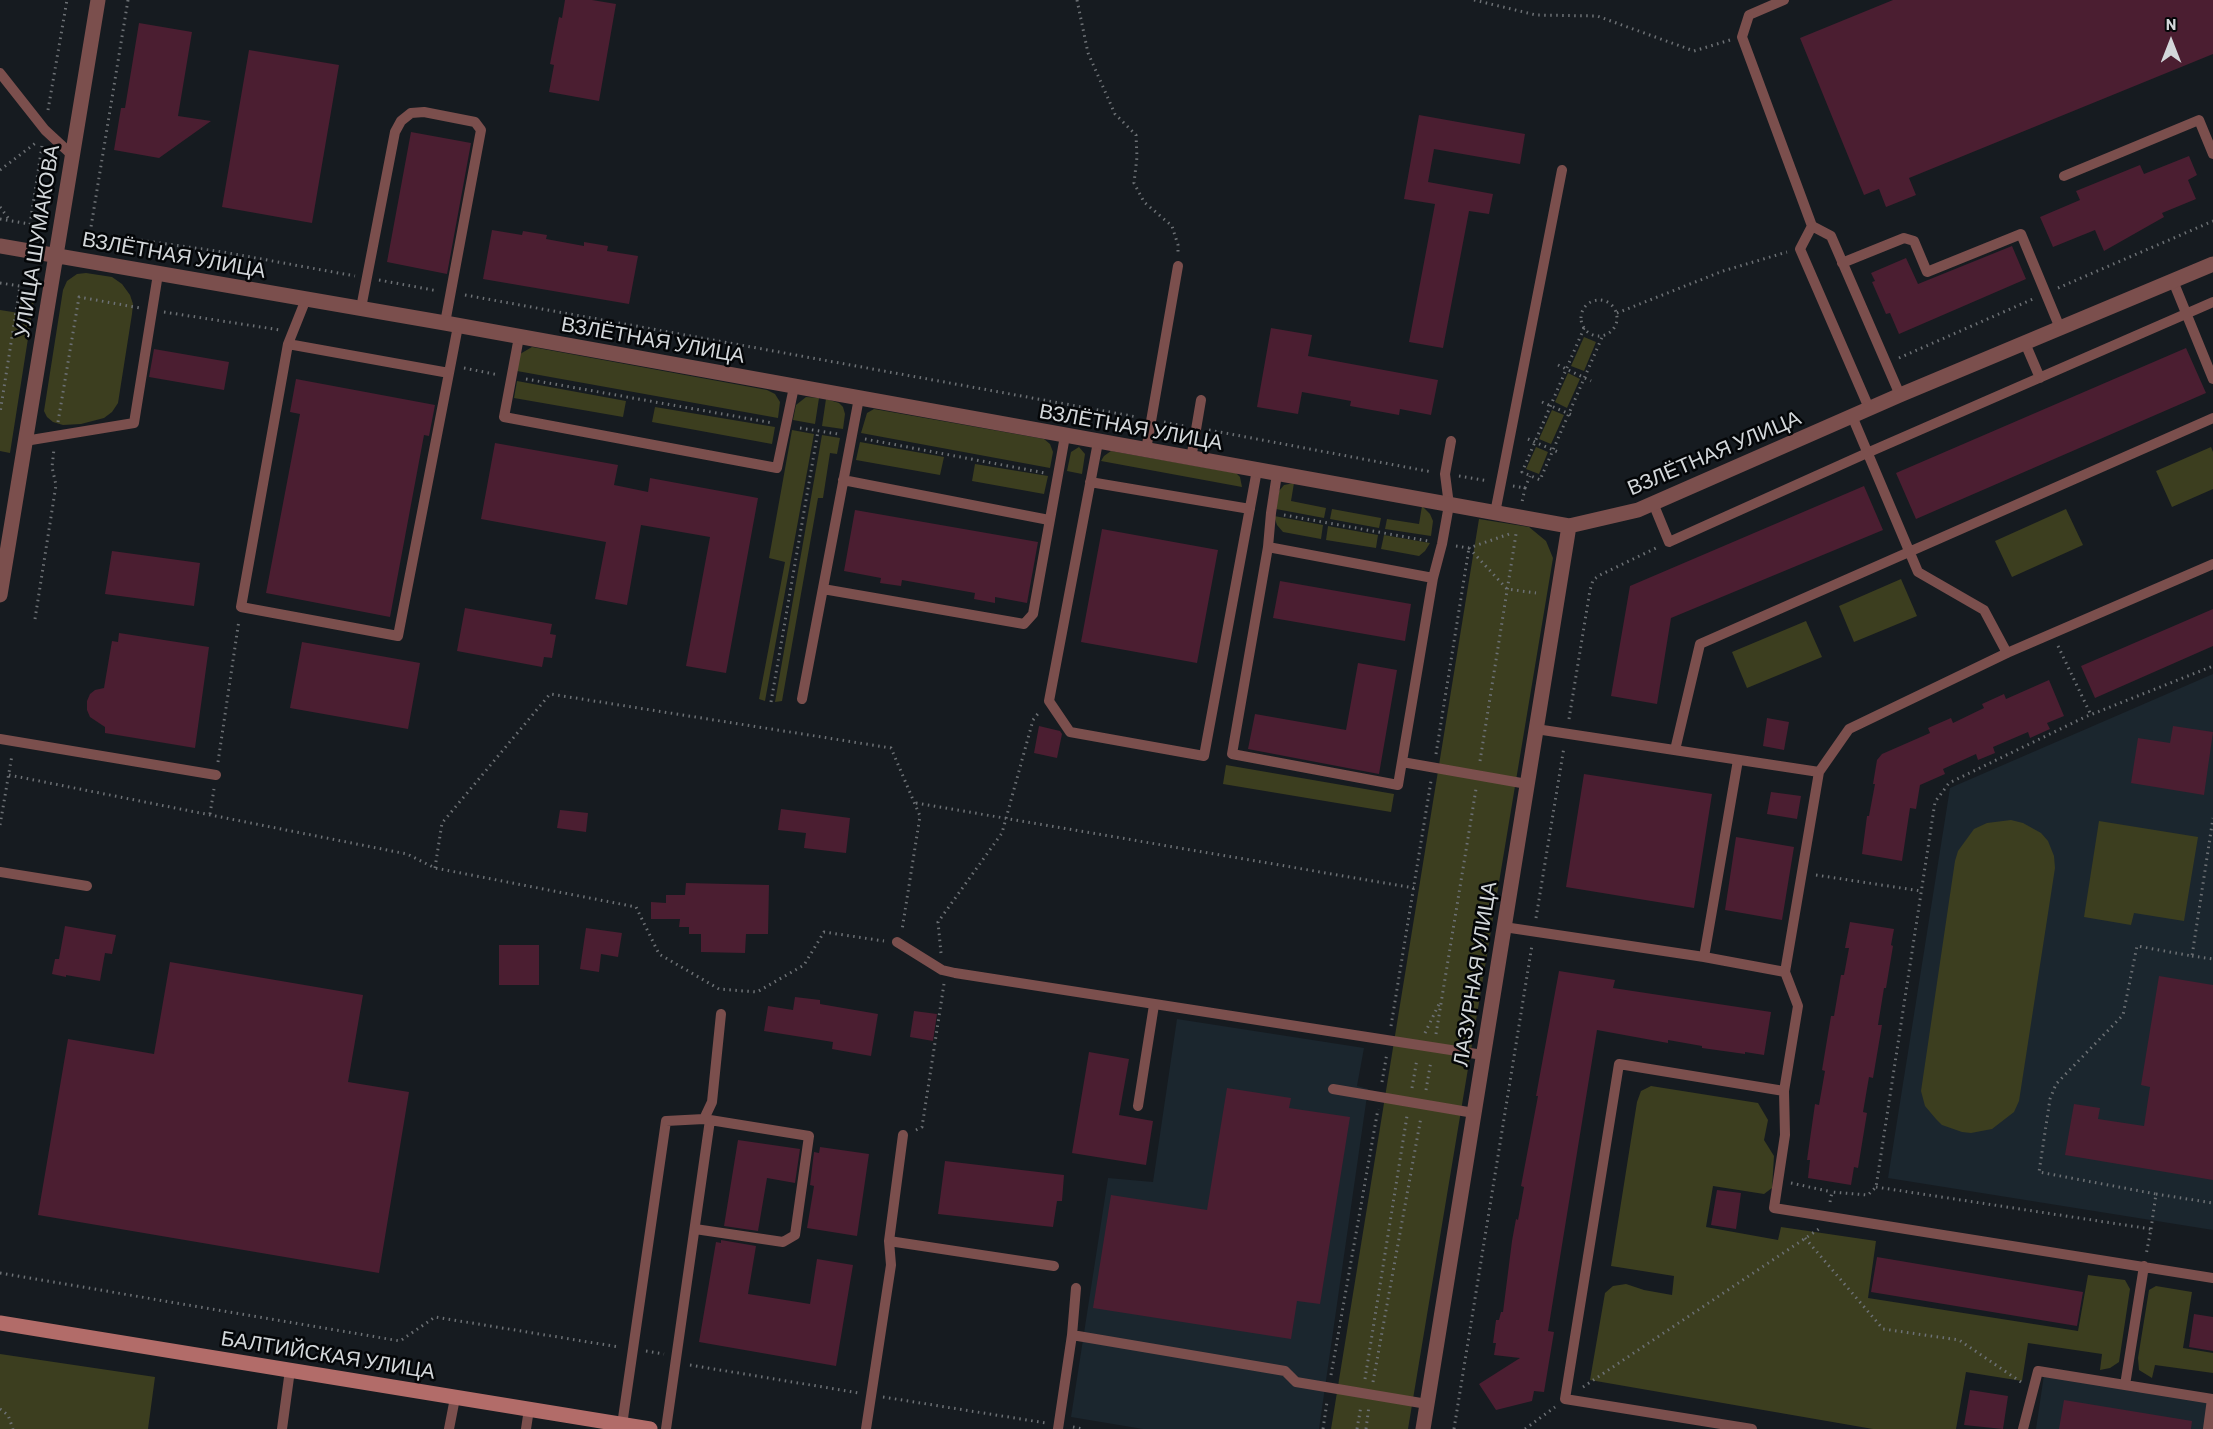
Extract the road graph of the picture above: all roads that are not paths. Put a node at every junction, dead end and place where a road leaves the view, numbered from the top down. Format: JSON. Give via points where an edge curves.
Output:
{"nodes":[{"id":1,"x":98,"y":0,"type":"edge"},
{"id":2,"x":1784,"y":0,"type":"edge"},
{"id":3,"x":0,"y":73,"type":"edge"},
{"id":4,"x":2213,"y":154,"type":"edge"},
{"id":5,"x":72,"y":155,"type":"junction"},
{"id":6,"x":1562,"y":170,"type":"dead end"},
{"id":7,"x":2064,"y":176,"type":"dead end"},
{"id":8,"x":1812,"y":226,"type":"junction"},
{"id":9,"x":0,"y":246,"type":"edge"},
{"id":10,"x":56,"y":256,"type":"junction"},
{"id":11,"x":1842,"y":263,"type":"junction"},
{"id":12,"x":2213,"y":264,"type":"edge"},
{"id":13,"x":1178,"y":266,"type":"road end"},
{"id":14,"x":158,"y":274,"type":"junction"},
{"id":15,"x":2173,"y":281,"type":"junction"},
{"id":16,"x":306,"y":299,"type":"junction"},
{"id":17,"x":2213,"y":302,"type":"edge"},
{"id":18,"x":361,"y":308,"type":"junction"},
{"id":19,"x":2186,"y":314,"type":"junction"},
{"id":20,"x":451,"y":325,"type":"junction"},
{"id":21,"x":2060,"y":328,"type":"junction"},
{"id":22,"x":519,"y":337,"type":"junction"},
{"id":23,"x":2025,"y":343,"type":"junction"},
{"id":24,"x":288,"y":344,"type":"junction"},
{"id":25,"x":449,"y":373,"type":"junction"},
{"id":26,"x":2040,"y":378,"type":"junction"},
{"id":27,"x":2213,"y":379,"type":"edge"},
{"id":28,"x":794,"y":387,"type":"junction"},
{"id":29,"x":1899,"y":395,"type":"junction"},
{"id":30,"x":859,"y":398,"type":"junction"},
{"id":31,"x":1201,"y":400,"type":"dead end"},
{"id":32,"x":1869,"y":408,"type":"junction"},
{"id":33,"x":1852,"y":416,"type":"junction"},
{"id":34,"x":2213,"y":418,"type":"edge"},
{"id":35,"x":1065,"y":436,"type":"junction"},
{"id":36,"x":25,"y":441,"type":"junction"},
{"id":37,"x":1451,"y":441,"type":"dead end"},
{"id":38,"x":1098,"y":442,"type":"junction"},
{"id":39,"x":1146,"y":450,"type":"junction"},
{"id":40,"x":1867,"y":453,"type":"junction"},
{"id":41,"x":1191,"y":459,"type":"junction"},
{"id":42,"x":1257,"y":470,"type":"junction"},
{"id":43,"x":1277,"y":474,"type":"junction"},
{"id":44,"x":843,"y":480,"type":"junction"},
{"id":45,"x":1090,"y":482,"type":"junction"},
{"id":46,"x":1653,"y":503,"type":"junction"},
{"id":47,"x":1449,"y":505,"type":"junction"},
{"id":48,"x":1250,"y":509,"type":"junction"},
{"id":49,"x":1495,"y":513,"type":"junction"},
{"id":50,"x":1049,"y":520,"type":"junction"},
{"id":51,"x":1569,"y":526,"type":"junction"},
{"id":52,"x":1268,"y":547,"type":"junction"},
{"id":53,"x":1909,"y":550,"type":"junction"},
{"id":54,"x":2213,"y":564,"type":"edge"},
{"id":55,"x":1433,"y":578,"type":"junction"},
{"id":56,"x":823,"y":589,"type":"junction"},
{"id":57,"x":0,"y":595,"type":"edge"},
{"id":58,"x":2007,"y":653,"type":"junction"},
{"id":59,"x":802,"y":699,"type":"dead end"},
{"id":60,"x":1536,"y":729,"type":"junction"},
{"id":61,"x":0,"y":739,"type":"edge"},
{"id":62,"x":1675,"y":750,"type":"junction"},
{"id":63,"x":1738,"y":760,"type":"junction"},
{"id":64,"x":1402,"y":762,"type":"junction"},
{"id":65,"x":1819,"y":772,"type":"junction"},
{"id":66,"x":216,"y":775,"type":"road end"},
{"id":67,"x":1527,"y":784,"type":"junction"},
{"id":68,"x":0,"y":872,"type":"edge"},
{"id":69,"x":87,"y":885,"type":"dead end"},
{"id":70,"x":1504,"y":927,"type":"junction"},
{"id":71,"x":898,"y":943,"type":"road end"},
{"id":72,"x":1704,"y":957,"type":"junction"},
{"id":73,"x":1785,"y":972,"type":"junction"},
{"id":74,"x":1154,"y":1005,"type":"junction"},
{"id":75,"x":721,"y":1014,"type":"dead end"},
{"id":76,"x":1484,"y":1055,"type":"junction"},
{"id":77,"x":1333,"y":1089,"type":"dead end"},
{"id":78,"x":1784,"y":1091,"type":"junction"},
{"id":79,"x":1138,"y":1106,"type":"dead end"},
{"id":80,"x":1474,"y":1113,"type":"junction"},
{"id":81,"x":707,"y":1120,"type":"junction"},
{"id":82,"x":903,"y":1135,"type":"road end"},
{"id":83,"x":695,"y":1229,"type":"junction"},
{"id":84,"x":889,"y":1241,"type":"junction"},
{"id":85,"x":1054,"y":1266,"type":"dead end"},
{"id":86,"x":2144,"y":1266,"type":"junction"},
{"id":87,"x":2213,"y":1278,"type":"edge"},
{"id":88,"x":1077,"y":1288,"type":"dead end"},
{"id":89,"x":0,"y":1323,"type":"edge"},
{"id":90,"x":1072,"y":1335,"type":"junction"},
{"id":91,"x":290,"y":1370,"type":"junction"},
{"id":92,"x":2125,"y":1385,"type":"junction"},
{"id":93,"x":455,"y":1398,"type":"junction"},
{"id":94,"x":1427,"y":1404,"type":"junction"},
{"id":95,"x":529,"y":1409,"type":"junction"},
{"id":96,"x":622,"y":1425,"type":"junction"},
{"id":97,"x":282,"y":1429,"type":"edge"},
{"id":98,"x":449,"y":1429,"type":"edge"},
{"id":99,"x":526,"y":1429,"type":"edge"},
{"id":100,"x":650,"y":1429,"type":"edge"},
{"id":101,"x":666,"y":1429,"type":"edge"},
{"id":102,"x":866,"y":1429,"type":"edge"},
{"id":103,"x":1058,"y":1429,"type":"edge"},
{"id":104,"x":1423,"y":1429,"type":"edge"},
{"id":105,"x":1752,"y":1429,"type":"edge"},
{"id":106,"x":2023,"y":1429,"type":"edge"},
{"id":107,"x":2208,"y":1429,"type":"edge"}],
"edges":[{"from":1,"to":5,"type":"street","name":"УЛИЦА ШУМАКОВА"},
{"from":2,"to":8,"type":"lane","via":[[1749,15],[1742,37]]},
{"from":3,"to":5,"type":"lane","via":[[45,129]]},
{"from":4,"to":7,"type":"lane","via":[[2199,120]]},
{"from":5,"to":10,"type":"street","name":"УЛИЦА ШУМАКОВА"},
{"from":6,"to":49,"type":"lane"},
{"from":8,"to":11,"type":"lane","via":[[1831,236]]},
{"from":8,"to":32,"type":"lane","via":[[1800,249]]},
{"from":9,"to":10,"type":"street","name":"ВЗЛЁТНАЯ УЛИЦА"},
{"from":10,"to":14,"type":"street","name":"ВЗЛЁТНАЯ УЛИЦА"},
{"from":10,"to":36,"type":"street","name":"УЛИЦА ШУМАКОВА"},
{"from":11,"to":21,"type":"lane","via":[[1904,238],[1914,241],[1927,272],[2021,234]]},
{"from":11,"to":29,"type":"lane"},
{"from":12,"to":15,"type":"street","name":"ВЗЛЁТНАЯ УЛИЦА"},
{"from":13,"to":39,"type":"lane"},
{"from":14,"to":16,"type":"street","name":"ВЗЛЁТНАЯ УЛИЦА"},
{"from":14,"to":36,"type":"lane","via":[[134,423]]},
{"from":15,"to":19,"type":"lane"},
{"from":15,"to":21,"type":"street","name":"ВЗЛЁТНАЯ УЛИЦА"},
{"from":16,"to":18,"type":"street","name":"ВЗЛЁТНАЯ УЛИЦА"},
{"from":16,"to":24,"type":"lane"},
{"from":17,"to":19,"type":"lane"},
{"from":18,"to":20,"type":"street","name":"ВЗЛЁТНАЯ УЛИЦА"},
{"from":18,"to":20,"type":"lane","via":[[395,132],[411,113],[424,112],[475,122],[481,129],[450,293]]},
{"from":19,"to":26,"type":"lane"},
{"from":19,"to":27,"type":"lane"},
{"from":20,"to":22,"type":"street","name":"ВЗЛЁТНАЯ УЛИЦА"},
{"from":20,"to":25,"type":"lane"},
{"from":21,"to":23,"type":"street","name":"ВЗЛЁТНАЯ УЛИЦА"},
{"from":22,"to":28,"type":"street","name":"ВЗЛЁТНАЯ УЛИЦА"},
{"from":22,"to":28,"type":"lane","via":[[504,417],[777,468]]},
{"from":23,"to":26,"type":"lane"},
{"from":23,"to":29,"type":"street","name":"ВЗЛЁТНАЯ УЛИЦА"},
{"from":24,"to":25,"type":"lane"},
{"from":24,"to":25,"type":"lane","via":[[240,607],[398,636]]},
{"from":26,"to":40,"type":"lane"},
{"from":28,"to":30,"type":"street","name":"ВЗЛЁТНАЯ УЛИЦА"},
{"from":29,"to":32,"type":"street","name":"ВЗЛЁТНАЯ УЛИЦА"},
{"from":30,"to":35,"type":"street","name":"ВЗЛЁТНАЯ УЛИЦА"},
{"from":30,"to":44,"type":"lane"},
{"from":31,"to":41,"type":"lane"},
{"from":32,"to":33,"type":"street","name":"ВЗЛЁТНАЯ УЛИЦА"},
{"from":33,"to":40,"type":"lane"},
{"from":33,"to":46,"type":"street","name":"ВЗЛЁТНАЯ УЛИЦА"},
{"from":34,"to":53,"type":"lane"},
{"from":35,"to":38,"type":"street","name":"ВЗЛЁТНАЯ УЛИЦА"},
{"from":35,"to":50,"type":"lane"},
{"from":36,"to":57,"type":"street","name":"УЛИЦА ШУМАКОВА"},
{"from":37,"to":47,"type":"lane","via":[[1445,474]]},
{"from":38,"to":39,"type":"street","name":"ВЗЛЁТНАЯ УЛИЦА"},
{"from":38,"to":45,"type":"lane"},
{"from":39,"to":41,"type":"street","name":"ВЗЛЁТНАЯ УЛИЦА"},
{"from":40,"to":46,"type":"lane","via":[[1669,542]]},
{"from":40,"to":53,"type":"lane"},
{"from":41,"to":42,"type":"street","name":"ВЗЛЁТНАЯ УЛИЦА"},
{"from":42,"to":43,"type":"street","name":"ВЗЛЁТНАЯ УЛИЦА"},
{"from":42,"to":48,"type":"lane"},
{"from":43,"to":47,"type":"street","name":"ВЗЛЁТНАЯ УЛИЦА"},
{"from":43,"to":52,"type":"lane"},
{"from":44,"to":50,"type":"lane"},
{"from":44,"to":56,"type":"lane"},
{"from":45,"to":48,"type":"lane"},
{"from":45,"to":48,"type":"lane","via":[[1049,701],[1070,732],[1204,756]]},
{"from":46,"to":51,"type":"street","name":"ВЗЛЁТНАЯ УЛИЦА"},
{"from":47,"to":49,"type":"street","name":"ВЗЛЁТНАЯ УЛИЦА"},
{"from":47,"to":55,"type":"lane"},
{"from":49,"to":51,"type":"street","name":"ВЗЛЁТНАЯ УЛИЦА"},
{"from":50,"to":56,"type":"lane","via":[[1033,614],[1024,624]]},
{"from":51,"to":60,"type":"street","name":"ЛАЗУРНАЯ УЛИЦА"},
{"from":52,"to":55,"type":"lane"},
{"from":52,"to":64,"type":"lane","via":[[1232,754],[1398,785]]},
{"from":53,"to":58,"type":"lane","via":[[1918,572],[1984,610]]},
{"from":53,"to":62,"type":"lane","via":[[1700,644]]},
{"from":54,"to":58,"type":"lane"},
{"from":55,"to":64,"type":"lane"},
{"from":56,"to":59,"type":"lane"},
{"from":58,"to":65,"type":"lane","via":[[1849,729]]},
{"from":60,"to":62,"type":"lane"},
{"from":60,"to":67,"type":"street","name":"ЛАЗУРНАЯ УЛИЦА"},
{"from":61,"to":66,"type":"lane"},
{"from":62,"to":63,"type":"lane"},
{"from":63,"to":65,"type":"lane"},
{"from":63,"to":72,"type":"lane"},
{"from":64,"to":67,"type":"lane"},
{"from":65,"to":73,"type":"lane"},
{"from":67,"to":70,"type":"street","name":"ЛАЗУРНАЯ УЛИЦА"},
{"from":68,"to":69,"type":"lane"},
{"from":70,"to":72,"type":"lane"},
{"from":70,"to":76,"type":"street","name":"ЛАЗУРНАЯ УЛИЦА"},
{"from":71,"to":74,"type":"lane","via":[[942,970]]},
{"from":72,"to":73,"type":"lane"},
{"from":73,"to":78,"type":"lane","via":[[1798,1006]]},
{"from":74,"to":76,"type":"lane"},
{"from":74,"to":79,"type":"lane"},
{"from":75,"to":81,"type":"lane"},
{"from":76,"to":80,"type":"street","name":"ЛАЗУРНАЯ УЛИЦА"},
{"from":77,"to":80,"type":"lane"},
{"from":78,"to":86,"type":"lane","via":[[1785,1135],[1773,1208]]},
{"from":78,"to":105,"type":"lane","via":[[1619,1064],[1565,1399]]},
{"from":80,"to":94,"type":"street","name":"ЛАЗУРНАЯ УЛИЦА"},
{"from":81,"to":83,"type":"lane"},
{"from":81,"to":83,"type":"lane","via":[[809,1136],[795,1235],[783,1242]]},
{"from":81,"to":96,"type":"lane","via":[[666,1121]]},
{"from":82,"to":84,"type":"lane"},
{"from":83,"to":101,"type":"lane"},
{"from":84,"to":85,"type":"lane"},
{"from":84,"to":102,"type":"lane","via":[[891,1265]]},
{"from":86,"to":87,"type":"lane"},
{"from":86,"to":92,"type":"lane"},
{"from":88,"to":90,"type":"lane"},
{"from":89,"to":91,"type":"main road","name":"БАЛТИЙСКАЯ УЛИЦА"},
{"from":90,"to":94,"type":"lane","via":[[1285,1371],[1296,1382]]},
{"from":90,"to":103,"type":"lane"},
{"from":91,"to":93,"type":"main road","name":"БАЛТИЙСКАЯ УЛИЦА"},
{"from":91,"to":97,"type":"lane"},
{"from":92,"to":106,"type":"lane","via":[[2038,1371]]},
{"from":92,"to":107,"type":"lane","via":[[2212,1399]]},
{"from":93,"to":95,"type":"main road","name":"БАЛТИЙСКАЯ УЛИЦА"},
{"from":93,"to":98,"type":"lane"},
{"from":94,"to":104,"type":"street","name":"ЛАЗУРНАЯ УЛИЦА"},
{"from":95,"to":96,"type":"main road","name":"БАЛТИЙСКАЯ УЛИЦА"},
{"from":95,"to":99,"type":"lane"},
{"from":96,"to":100,"type":"main road","name":"БАЛТИЙСКАЯ УЛИЦА"}]}
